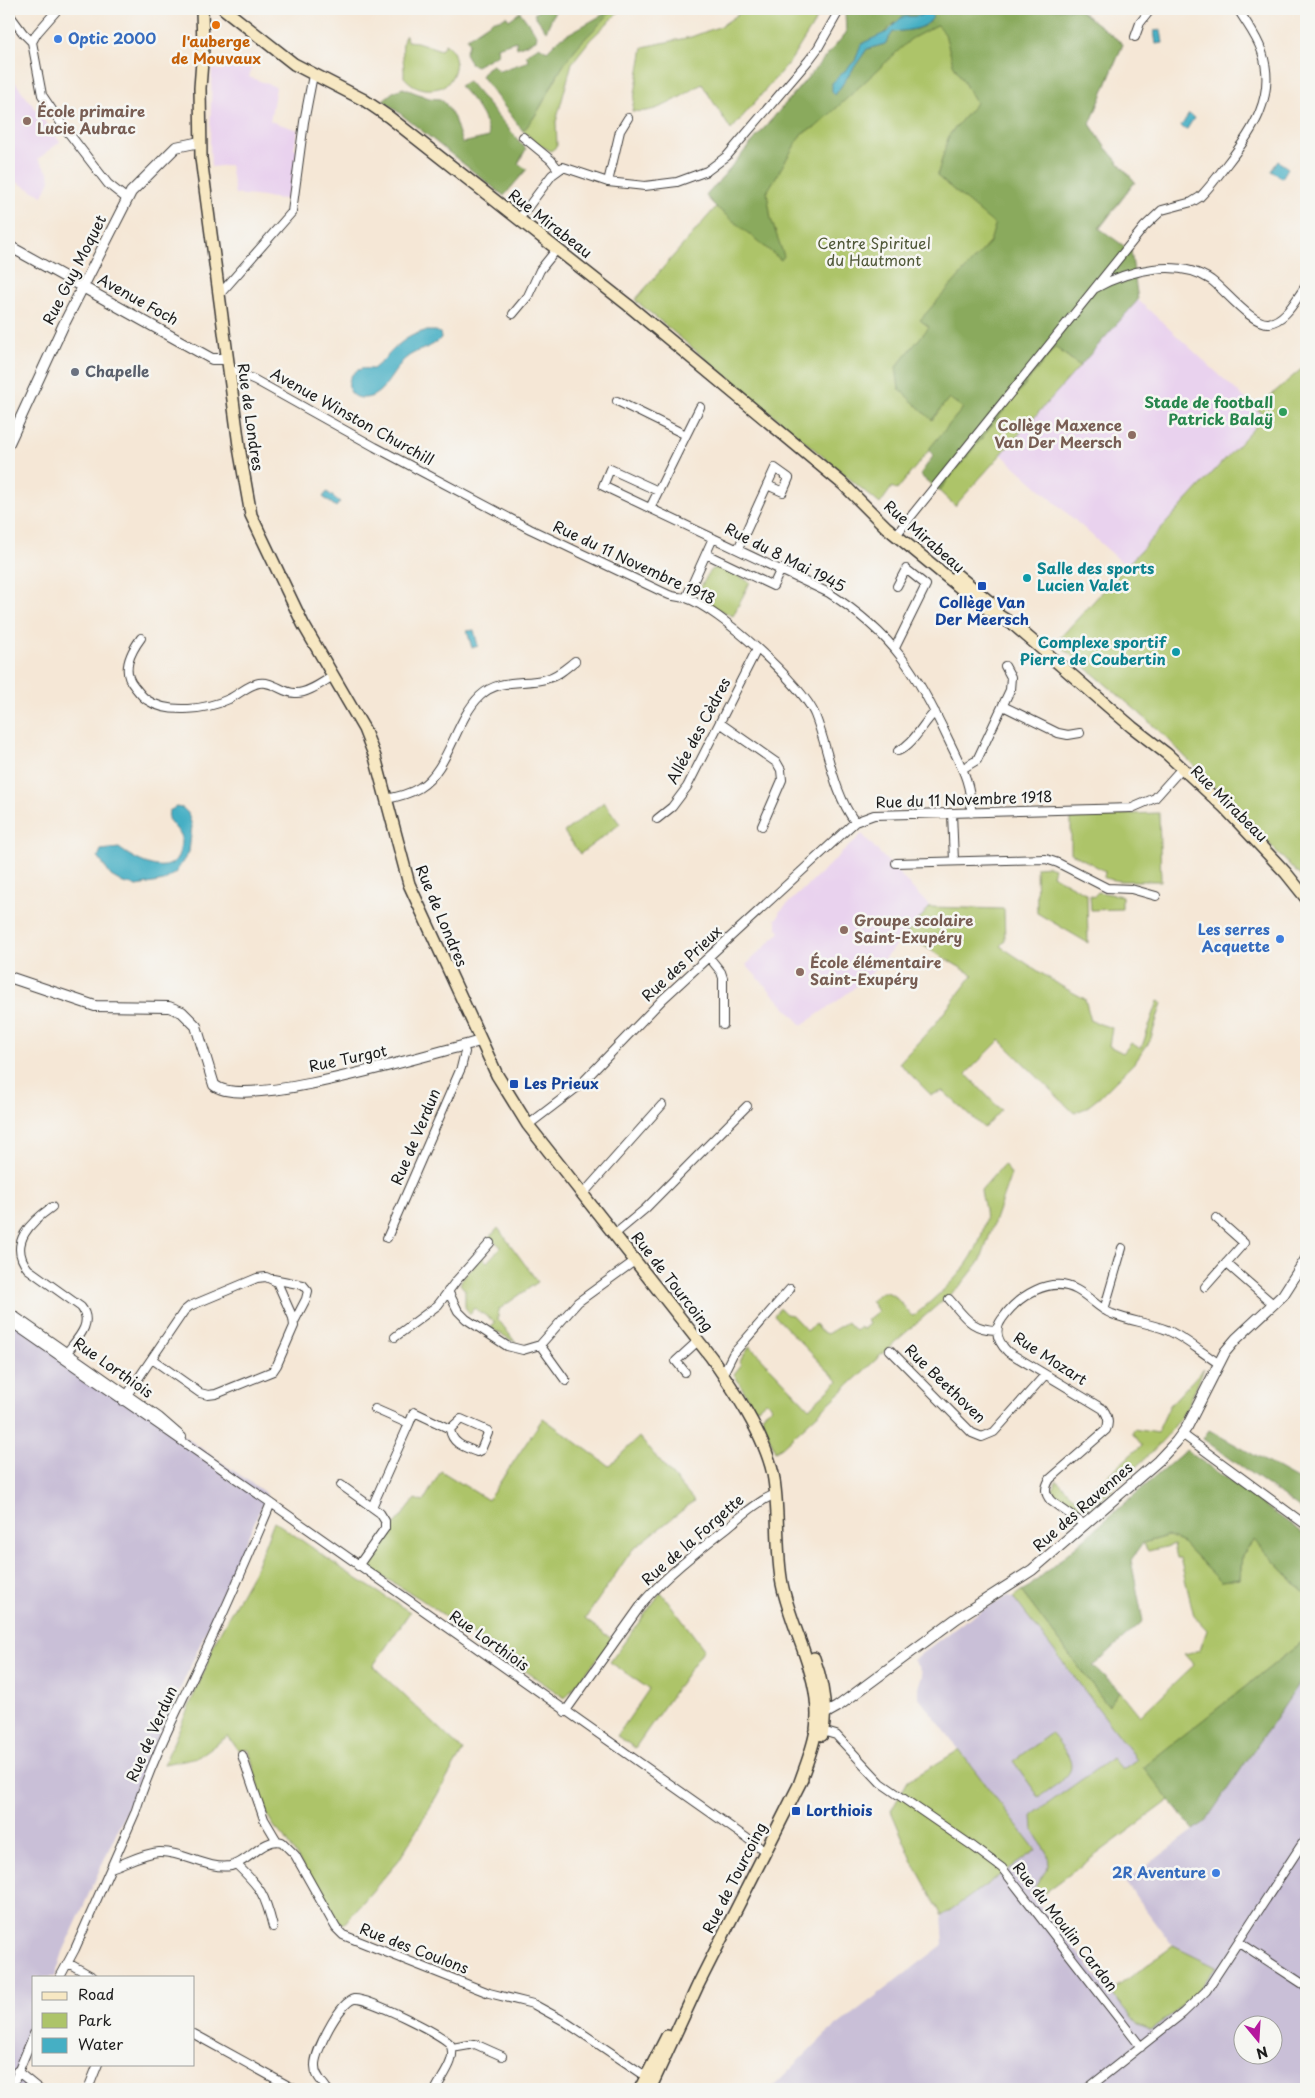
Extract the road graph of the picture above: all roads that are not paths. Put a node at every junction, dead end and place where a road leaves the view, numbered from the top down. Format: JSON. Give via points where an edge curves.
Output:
{"nodes":[{"id":1,"x":58,"y":9,"type":"edge"},
{"id":2,"x":202,"y":9,"type":"edge"},
{"id":3,"x":224,"y":9,"type":"edge"},
{"id":4,"x":840,"y":9,"type":"edge"},
{"id":5,"x":1151,"y":9,"type":"edge"},
{"id":6,"x":1238,"y":9,"type":"edge"},
{"id":7,"x":9,"y":14,"type":"edge"},
{"id":8,"x":1135,"y":37,"type":"dead end"},
{"id":9,"x":32,"y":42,"type":"junction"},
{"id":10,"x":313,"y":75,"type":"junction"},
{"id":11,"x":628,"y":118,"type":"dead end"},
{"id":12,"x":523,"y":137,"type":"dead end"},
{"id":13,"x":200,"y":142,"type":"junction"},
{"id":14,"x":558,"y":169,"type":"junction"},
{"id":15,"x":608,"y":182,"type":"junction"},
{"id":16,"x":127,"y":199,"type":"junction"},
{"id":17,"x":518,"y":218,"type":"junction"},
{"id":18,"x":9,"y":246,"type":"edge"},
{"id":19,"x":557,"y":248,"type":"junction"},
{"id":20,"x":1306,"y":286,"type":"edge"},
{"id":21,"x":84,"y":287,"type":"junction"},
{"id":22,"x":1092,"y":290,"type":"junction"},
{"id":23,"x":219,"y":295,"type":"junction"},
{"id":24,"x":513,"y":314,"type":"dead end"},
{"id":25,"x":228,"y":364,"type":"junction"},
{"id":26,"x":617,"y":401,"type":"dead end"},
{"id":27,"x":700,"y":407,"type":"dead end"},
{"id":28,"x":686,"y":435,"type":"junction"},
{"id":29,"x":9,"y":443,"type":"edge"},
{"id":30,"x":767,"y":485,"type":"dead end"},
{"id":31,"x":461,"y":491,"type":"joint"},
{"id":32,"x":658,"y":491,"type":"junction"},
{"id":33,"x":650,"y":508,"type":"junction"},
{"id":34,"x":898,"y":532,"type":"junction"},
{"id":35,"x":713,"y":538,"type":"junction"},
{"id":36,"x":738,"y":549,"type":"junction"},
{"id":37,"x":706,"y":554,"type":"junction"},
{"id":38,"x":781,"y":569,"type":"junction"},
{"id":39,"x":897,"y":586,"type":"dead end"},
{"id":40,"x":686,"y":598,"type":"junction"},
{"id":41,"x":141,"y":638,"type":"dead end"},
{"id":42,"x":895,"y":648,"type":"junction"},
{"id":43,"x":757,"y":649,"type":"junction"},
{"id":44,"x":575,"y":660,"type":"dead end"},
{"id":45,"x":1005,"y":666,"type":"dead end"},
{"id":46,"x":333,"y":676,"type":"junction"},
{"id":47,"x":1003,"y":706,"type":"junction"},
{"id":48,"x":935,"y":712,"type":"junction"},
{"id":49,"x":720,"y":723,"type":"junction"},
{"id":50,"x":1080,"y":733,"type":"dead end"},
{"id":51,"x":898,"y":751,"type":"dead end"},
{"id":52,"x":962,"y":769,"type":"junction"},
{"id":53,"x":1180,"y":771,"type":"junction"},
{"id":54,"x":386,"y":799,"type":"junction"},
{"id":55,"x":952,"y":813,"type":"junction"},
{"id":56,"x":971,"y":813,"type":"junction"},
{"id":57,"x":657,"y":820,"type":"dead end"},
{"id":58,"x":855,"y":822,"type":"junction"},
{"id":59,"x":762,"y":826,"type":"dead end"},
{"id":60,"x":954,"y":861,"type":"junction"},
{"id":61,"x":896,"y":863,"type":"dead end"},
{"id":62,"x":1156,"y":896,"type":"dead end"},
{"id":63,"x":1306,"y":898,"type":"edge"},
{"id":64,"x":1306,"y":902,"type":"edge"},
{"id":65,"x":709,"y":957,"type":"junction"},
{"id":66,"x":9,"y":977,"type":"edge"},
{"id":67,"x":723,"y":1025,"type":"dead end"},
{"id":68,"x":481,"y":1041,"type":"junction"},
{"id":69,"x":464,"y":1045,"type":"junction"},
{"id":70,"x":662,"y":1105,"type":"dead end"},
{"id":71,"x":748,"y":1106,"type":"dead end"},
{"id":72,"x":528,"y":1125,"type":"junction"},
{"id":73,"x":583,"y":1194,"type":"junction"},
{"id":74,"x":52,"y":1208,"type":"dead end"},
{"id":75,"x":1216,"y":1218,"type":"dead end"},
{"id":76,"x":615,"y":1234,"type":"junction"},
{"id":77,"x":387,"y":1238,"type":"dead end"},
{"id":78,"x":490,"y":1243,"type":"dead end"},
{"id":79,"x":1122,"y":1248,"type":"dead end"},
{"id":80,"x":1306,"y":1259,"type":"edge"},
{"id":81,"x":636,"y":1260,"type":"junction"},
{"id":82,"x":1226,"y":1264,"type":"junction"},
{"id":83,"x":270,"y":1278,"type":"junction"},
{"id":84,"x":1206,"y":1287,"type":"dead end"},
{"id":85,"x":790,"y":1288,"type":"dead end"},
{"id":86,"x":448,"y":1291,"type":"junction"},
{"id":87,"x":949,"y":1299,"type":"dead end"},
{"id":88,"x":1273,"y":1304,"type":"junction"},
{"id":89,"x":1104,"y":1310,"type":"junction"},
{"id":90,"x":9,"y":1312,"type":"edge"},
{"id":91,"x":9,"y":1322,"type":"edge"},
{"id":92,"x":294,"y":1322,"type":"junction"},
{"id":93,"x":997,"y":1330,"type":"junction"},
{"id":94,"x":396,"y":1337,"type":"dead end"},
{"id":95,"x":699,"y":1340,"type":"junction"},
{"id":96,"x":540,"y":1345,"type":"junction"},
{"id":97,"x":890,"y":1350,"type":"dead end"},
{"id":98,"x":64,"y":1355,"type":"junction"},
{"id":99,"x":152,"y":1359,"type":"junction"},
{"id":100,"x":1218,"y":1363,"type":"junction"},
{"id":101,"x":685,"y":1372,"type":"dead end"},
{"id":102,"x":723,"y":1374,"type":"junction"},
{"id":103,"x":1045,"y":1375,"type":"junction"},
{"id":104,"x":566,"y":1381,"type":"dead end"},
{"id":105,"x":125,"y":1398,"type":"junction"},
{"id":106,"x":375,"y":1409,"type":"dead end"},
{"id":107,"x":409,"y":1424,"type":"junction"},
{"id":108,"x":450,"y":1429,"type":"junction"},
{"id":109,"x":1182,"y":1434,"type":"junction"},
{"id":110,"x":341,"y":1485,"type":"dead end"},
{"id":111,"x":775,"y":1494,"type":"junction"},
{"id":112,"x":271,"y":1503,"type":"junction"},
{"id":113,"x":374,"y":1503,"type":"junction"},
{"id":114,"x":1085,"y":1525,"type":"junction"},
{"id":115,"x":1306,"y":1525,"type":"edge"},
{"id":116,"x":358,"y":1566,"type":"junction"},
{"id":117,"x":565,"y":1712,"type":"junction"},
{"id":118,"x":821,"y":1713,"type":"junction"},
{"id":119,"x":819,"y":1730,"type":"junction"},
{"id":120,"x":242,"y":1755,"type":"dead end"},
{"id":121,"x":1306,"y":1838,"type":"edge"},
{"id":122,"x":277,"y":1841,"type":"junction"},
{"id":123,"x":765,"y":1851,"type":"junction"},
{"id":124,"x":236,"y":1864,"type":"junction"},
{"id":125,"x":111,"y":1868,"type":"junction"},
{"id":126,"x":273,"y":1927,"type":"dead end"},
{"id":127,"x":1238,"y":1942,"type":"junction"},
{"id":128,"x":68,"y":1963,"type":"junction"},
{"id":129,"x":61,"y":1976,"type":"edge"},
{"id":130,"x":91,"y":1976,"type":"edge"},
{"id":131,"x":1306,"y":1986,"type":"edge"},
{"id":132,"x":195,"y":2035,"type":"edge"},
{"id":133,"x":32,"y":2039,"type":"edge"},
{"id":134,"x":1141,"y":2047,"type":"junction"},
{"id":135,"x":452,"y":2048,"type":"junction"},
{"id":136,"x":502,"y":2056,"type":"dead end"},
{"id":137,"x":97,"y":2066,"type":"edge"},
{"id":138,"x":18,"y":2071,"type":"junction"},
{"id":139,"x":650,"y":2082,"type":"edge"},
{"id":140,"x":11,"y":2089,"type":"edge"},
{"id":141,"x":39,"y":2089,"type":"edge"},
{"id":142,"x":88,"y":2089,"type":"edge"},
{"id":143,"x":294,"y":2089,"type":"edge"},
{"id":144,"x":327,"y":2089,"type":"edge"},
{"id":145,"x":436,"y":2089,"type":"edge"},
{"id":146,"x":640,"y":2089,"type":"edge"},
{"id":147,"x":1087,"y":2089,"type":"edge"}],
"edges":[{"from":1,"to":9,"type":"street"},
{"from":2,"to":13,"type":"main road","name":"Rue de Londres"},
{"from":3,"to":10,"type":"main road","name":"Rue Mirabeau","via":[[274,50]]},
{"from":4,"to":15,"type":"street","via":[[809,60],[732,150],[713,167],[694,177],[660,185]]},
{"from":5,"to":8,"type":"street"},
{"from":6,"to":22,"type":"street","via":[[1258,42],[1264,60],[1267,89],[1258,118],[1204,192],[1192,202],[1166,208],[1156,215]]},
{"from":7,"to":9,"type":"street"},
{"from":9,"to":16,"type":"street","via":[[42,95],[108,184]]},
{"from":10,"to":17,"type":"main road","name":"Rue Mirabeau","via":[[380,110]]},
{"from":10,"to":23,"type":"street","via":[[292,212]]},
{"from":11,"to":15,"type":"street","via":[[620,131]]},
{"from":12,"to":14,"type":"street"},
{"from":13,"to":16,"type":"street","name":"Rue Guy Moquet","via":[[176,147]]},
{"from":13,"to":23,"type":"main road","name":"Rue de Londres"},
{"from":14,"to":15,"type":"street","via":[[568,167]]},
{"from":14,"to":17,"type":"street"},
{"from":16,"to":21,"type":"street","name":"Rue Guy Moquet"},
{"from":17,"to":19,"type":"main road","name":"Rue Mirabeau"},
{"from":18,"to":21,"type":"street","name":"Avenue Foch"},
{"from":19,"to":24,"type":"street"},
{"from":19,"to":34,"type":"main road","name":"Rue Mirabeau"},
{"from":20,"to":22,"type":"street","via":[[1283,316],[1266,323],[1255,319],[1211,280],[1184,270],[1145,271]]},
{"from":21,"to":25,"type":"street","name":"Avenue Foch","via":[[212,359]]},
{"from":21,"to":29,"type":"street","name":"Rue Guy Moquet"},
{"from":22,"to":34,"type":"street"},
{"from":23,"to":25,"type":"main road","name":"Rue de Londres"},
{"from":25,"to":31,"type":"street","name":"Avenue Winston Churchill","via":[[375,448]]},
{"from":25,"to":46,"type":"main road","name":"Rue de Londres","via":[[251,515],[299,616]]},
{"from":26,"to":28,"type":"street"},
{"from":27,"to":28,"type":"street"},
{"from":28,"to":32,"type":"street"},
{"from":30,"to":36,"type":"street"},
{"from":31,"to":40,"type":"street","name":"Rue du 11 Novembre 1918","via":[[572,549],[667,594]]},
{"from":32,"to":33,"type":"street"},
{"from":32,"to":33,"type":"street","name":"Rue du 8 Mai 1945","via":[[610,469],[603,486]]},
{"from":33,"to":35,"type":"street","name":"Rue du 8 Mai 1945"},
{"from":34,"to":53,"type":"main road","name":"Rue Mirabeau","via":[[980,604],[1014,625]]},
{"from":35,"to":36,"type":"street","name":"Rue du 8 Mai 1945"},
{"from":35,"to":37,"type":"street"},
{"from":36,"to":38,"type":"street","name":"Rue du 8 Mai 1945"},
{"from":37,"to":38,"type":"street","via":[[773,586]]},
{"from":37,"to":40,"type":"street"},
{"from":38,"to":42,"type":"street","name":"Rue du 8 Mai 1945","via":[[843,602]]},
{"from":39,"to":42,"type":"street","via":[[906,569],[926,585]]},
{"from":40,"to":43,"type":"street","name":"Rue du 11 Novembre 1918","via":[[728,623]]},
{"from":41,"to":46,"type":"street","via":[[127,666],[128,678],[146,700],[169,708],[211,705],[258,683],[270,683],[298,693]]},
{"from":42,"to":48,"type":"street","name":"Rue du 8 Mai 1945","via":[[920,683]]},
{"from":43,"to":49,"type":"street","name":"Allée des Cèdres"},
{"from":43,"to":58,"type":"street","name":"Rue du 11 Novembre 1918","via":[[799,690],[812,708],[843,804]]},
{"from":44,"to":54,"type":"street","via":[[551,678],[507,683],[481,695],[428,781],[410,792]]},
{"from":45,"to":47,"type":"street","via":[[1012,682]]},
{"from":46,"to":54,"type":"main road","name":"Rue de Londres","via":[[370,742]]},
{"from":47,"to":50,"type":"street","via":[[1058,733]]},
{"from":47,"to":52,"type":"street","via":[[977,760]]},
{"from":48,"to":51,"type":"street","via":[[911,743]]},
{"from":48,"to":52,"type":"street","name":"Rue du 8 Mai 1945"},
{"from":49,"to":57,"type":"street","name":"Allée des Cèdres","via":[[687,787]]},
{"from":49,"to":59,"type":"street","via":[[777,763],[781,770],[782,780]]},
{"from":52,"to":56,"type":"street","name":"Rue du 8 Mai 1945","via":[[970,791]]},
{"from":53,"to":56,"type":"street","name":"Rue du 11 Novembre 1918","via":[[1152,800],[1132,808]]},
{"from":53,"to":63,"type":"main road","name":"Rue Mirabeau","via":[[1260,845]]},
{"from":53,"to":64,"type":"main road","name":"Rue Mirabeau"},
{"from":54,"to":68,"type":"main road","name":"Rue de Londres","via":[[412,891]]},
{"from":55,"to":56,"type":"street","name":"Rue du 11 Novembre 1918"},
{"from":55,"to":58,"type":"street","name":"Rue du 11 Novembre 1918","via":[[874,815]]},
{"from":55,"to":60,"type":"street"},
{"from":58,"to":65,"type":"street","name":"Rue des Prieux"},
{"from":60,"to":61,"type":"street"},
{"from":60,"to":62,"type":"street","via":[[1051,860],[1107,888],[1131,889]]},
{"from":65,"to":67,"type":"street","via":[[723,978]]},
{"from":65,"to":72,"type":"street","name":"Rue des Prieux","via":[[579,1086]]},
{"from":66,"to":69,"type":"street","name":"Rue Turgot","via":[[95,1006],[169,1007],[182,1012],[196,1026],[211,1079],[219,1089],[234,1092],[356,1075]]},
{"from":68,"to":69,"type":"street","name":"Rue Turgot"},
{"from":68,"to":72,"type":"main road","name":"Rue de Tourcoing","via":[[497,1075]]},
{"from":69,"to":77,"type":"street","name":"Rue de Verdun","via":[[461,1068]]},
{"from":70,"to":73,"type":"street"},
{"from":71,"to":76,"type":"street","via":[[645,1209]]},
{"from":72,"to":73,"type":"main road","name":"Rue de Tourcoing"},
{"from":73,"to":76,"type":"main road","name":"Rue de Tourcoing"},
{"from":74,"to":98,"type":"street","via":[[26,1229],[21,1250],[28,1269],[85,1312],[85,1327]]},
{"from":75,"to":82,"type":"street","via":[[1244,1243]]},
{"from":76,"to":81,"type":"main road","name":"Rue de Tourcoing"},
{"from":78,"to":86,"type":"street"},
{"from":79,"to":89,"type":"street"},
{"from":80,"to":88,"type":"street","name":"Rue des Ravennes","via":[[1289,1287]]},
{"from":81,"to":95,"type":"main road","name":"Rue de Tourcoing"},
{"from":81,"to":96,"type":"street","via":[[578,1302]]},
{"from":82,"to":84,"type":"street"},
{"from":82,"to":88,"type":"street"},
{"from":83,"to":92,"type":"street","via":[[281,1287]]},
{"from":83,"to":92,"type":"street","via":[[303,1285],[308,1291]]},
{"from":83,"to":99,"type":"street","via":[[257,1278],[190,1306]]},
{"from":85,"to":102,"type":"street","via":[[756,1332],[733,1354]]},
{"from":86,"to":94,"type":"street","via":[[438,1305]]},
{"from":86,"to":96,"type":"street","via":[[466,1319],[507,1346],[523,1350]]},
{"from":87,"to":93,"type":"street","via":[[975,1327]]},
{"from":88,"to":100,"type":"street","name":"Rue des Ravennes","via":[[1236,1339]]},
{"from":89,"to":93,"type":"street","name":"Rue Mozart","via":[[1075,1289],[1058,1284],[1019,1301],[1005,1314]]},
{"from":89,"to":100,"type":"street","name":"Rue Mozart","via":[[1167,1330]]},
{"from":90,"to":98,"type":"street","name":"Rue Lorthiois"},
{"from":91,"to":98,"type":"street","name":"Rue Lorthiois"},
{"from":92,"to":99,"type":"street","via":[[294,1329],[272,1371],[212,1395],[200,1393]]},
{"from":93,"to":103,"type":"street","name":"Rue Mozart","via":[[999,1340],[1008,1352]]},
{"from":95,"to":101,"type":"street","via":[[676,1361]]},
{"from":95,"to":102,"type":"main road","name":"Rue de Tourcoing"},
{"from":96,"to":104,"type":"street"},
{"from":97,"to":103,"type":"street","name":"Rue Beethoven","via":[[972,1433],[982,1437],[994,1432]]},
{"from":98,"to":105,"type":"street","name":"Rue Lorthiois"},
{"from":99,"to":105,"type":"street"},
{"from":100,"to":109,"type":"street","name":"Rue des Ravennes"},
{"from":102,"to":111,"type":"main road","name":"Rue de Tourcoing","via":[[766,1453]]},
{"from":103,"to":114,"type":"street","name":"Rue Mozart","via":[[1103,1409],[1108,1419],[1106,1430],[1047,1484],[1051,1501]]},
{"from":105,"to":112,"type":"street","name":"Rue Lorthiois","via":[[165,1422],[198,1452]]},
{"from":106,"to":107,"type":"street"},
{"from":107,"to":108,"type":"street","via":[[414,1412]]},
{"from":107,"to":113,"type":"street"},
{"from":108,"to":108,"type":"street","via":[[455,1442],[477,1452],[488,1433],[462,1419]]},
{"from":109,"to":114,"type":"street","name":"Rue des Ravennes","via":[[1158,1460]]},
{"from":109,"to":115,"type":"street"},
{"from":110,"to":113,"type":"street"},
{"from":111,"to":117,"type":"street","name":"Rue de la Forgette","via":[[754,1506],[703,1546],[644,1601]]},
{"from":111,"to":118,"type":"main road","name":"Rue de Tourcoing","via":[[780,1567],[786,1600]]},
{"from":112,"to":116,"type":"street","name":"Rue Lorthiois"},
{"from":112,"to":125,"type":"street","name":"Rue de Verdun","via":[[179,1703]]},
{"from":113,"to":116,"type":"street","via":[[386,1524]]},
{"from":114,"to":118,"type":"street","name":"Rue des Ravennes","via":[[1020,1579],[958,1618],[848,1699]]},
{"from":116,"to":117,"type":"street","name":"Rue Lorthiois"},
{"from":117,"to":123,"type":"street","name":"Rue Lorthiois"},
{"from":118,"to":119,"type":"main road","name":"Rue de Tourcoing"},
{"from":119,"to":123,"type":"main road","name":"Rue de Tourcoing","via":[[814,1759]]},
{"from":119,"to":134,"type":"street","name":"Rue du Moulin Cardon","via":[[836,1734],[881,1783],[999,1865]]},
{"from":120,"to":122,"type":"street","name":"Rue des Coulons","via":[[264,1819]]},
{"from":121,"to":127,"type":"street"},
{"from":122,"to":124,"type":"street"},
{"from":122,"to":139,"type":"street","name":"Rue des Coulons","via":[[295,1855],[343,1935],[488,1993],[533,2004],[564,2021]]},
{"from":123,"to":139,"type":"main road","name":"Rue de Tourcoing"},
{"from":124,"to":125,"type":"street","via":[[217,1866],[160,1852]]},
{"from":124,"to":126,"type":"street","via":[[264,1894]]},
{"from":125,"to":128,"type":"street","name":"Rue de Verdun"},
{"from":127,"to":131,"type":"street"},
{"from":127,"to":134,"type":"street","via":[[1195,2003]]},
{"from":128,"to":129,"type":"street","name":"Rue de Verdun"},
{"from":128,"to":130,"type":"street"},
{"from":132,"to":143,"type":"street"},
{"from":133,"to":138,"type":"street"},
{"from":134,"to":147,"type":"street"},
{"from":135,"to":136,"type":"street","via":[[475,2044]]},
{"from":135,"to":144,"type":"street","via":[[447,2041],[381,2007],[365,2000],[349,2001],[339,2013],[316,2058],[316,2075]]},
{"from":135,"to":145,"type":"street","via":[[452,2059]]},
{"from":137,"to":142,"type":"street"},
{"from":138,"to":140,"type":"street"},
{"from":138,"to":141,"type":"street"},
{"from":139,"to":146,"type":"main road","name":"Rue de Tourcoing"}]}
